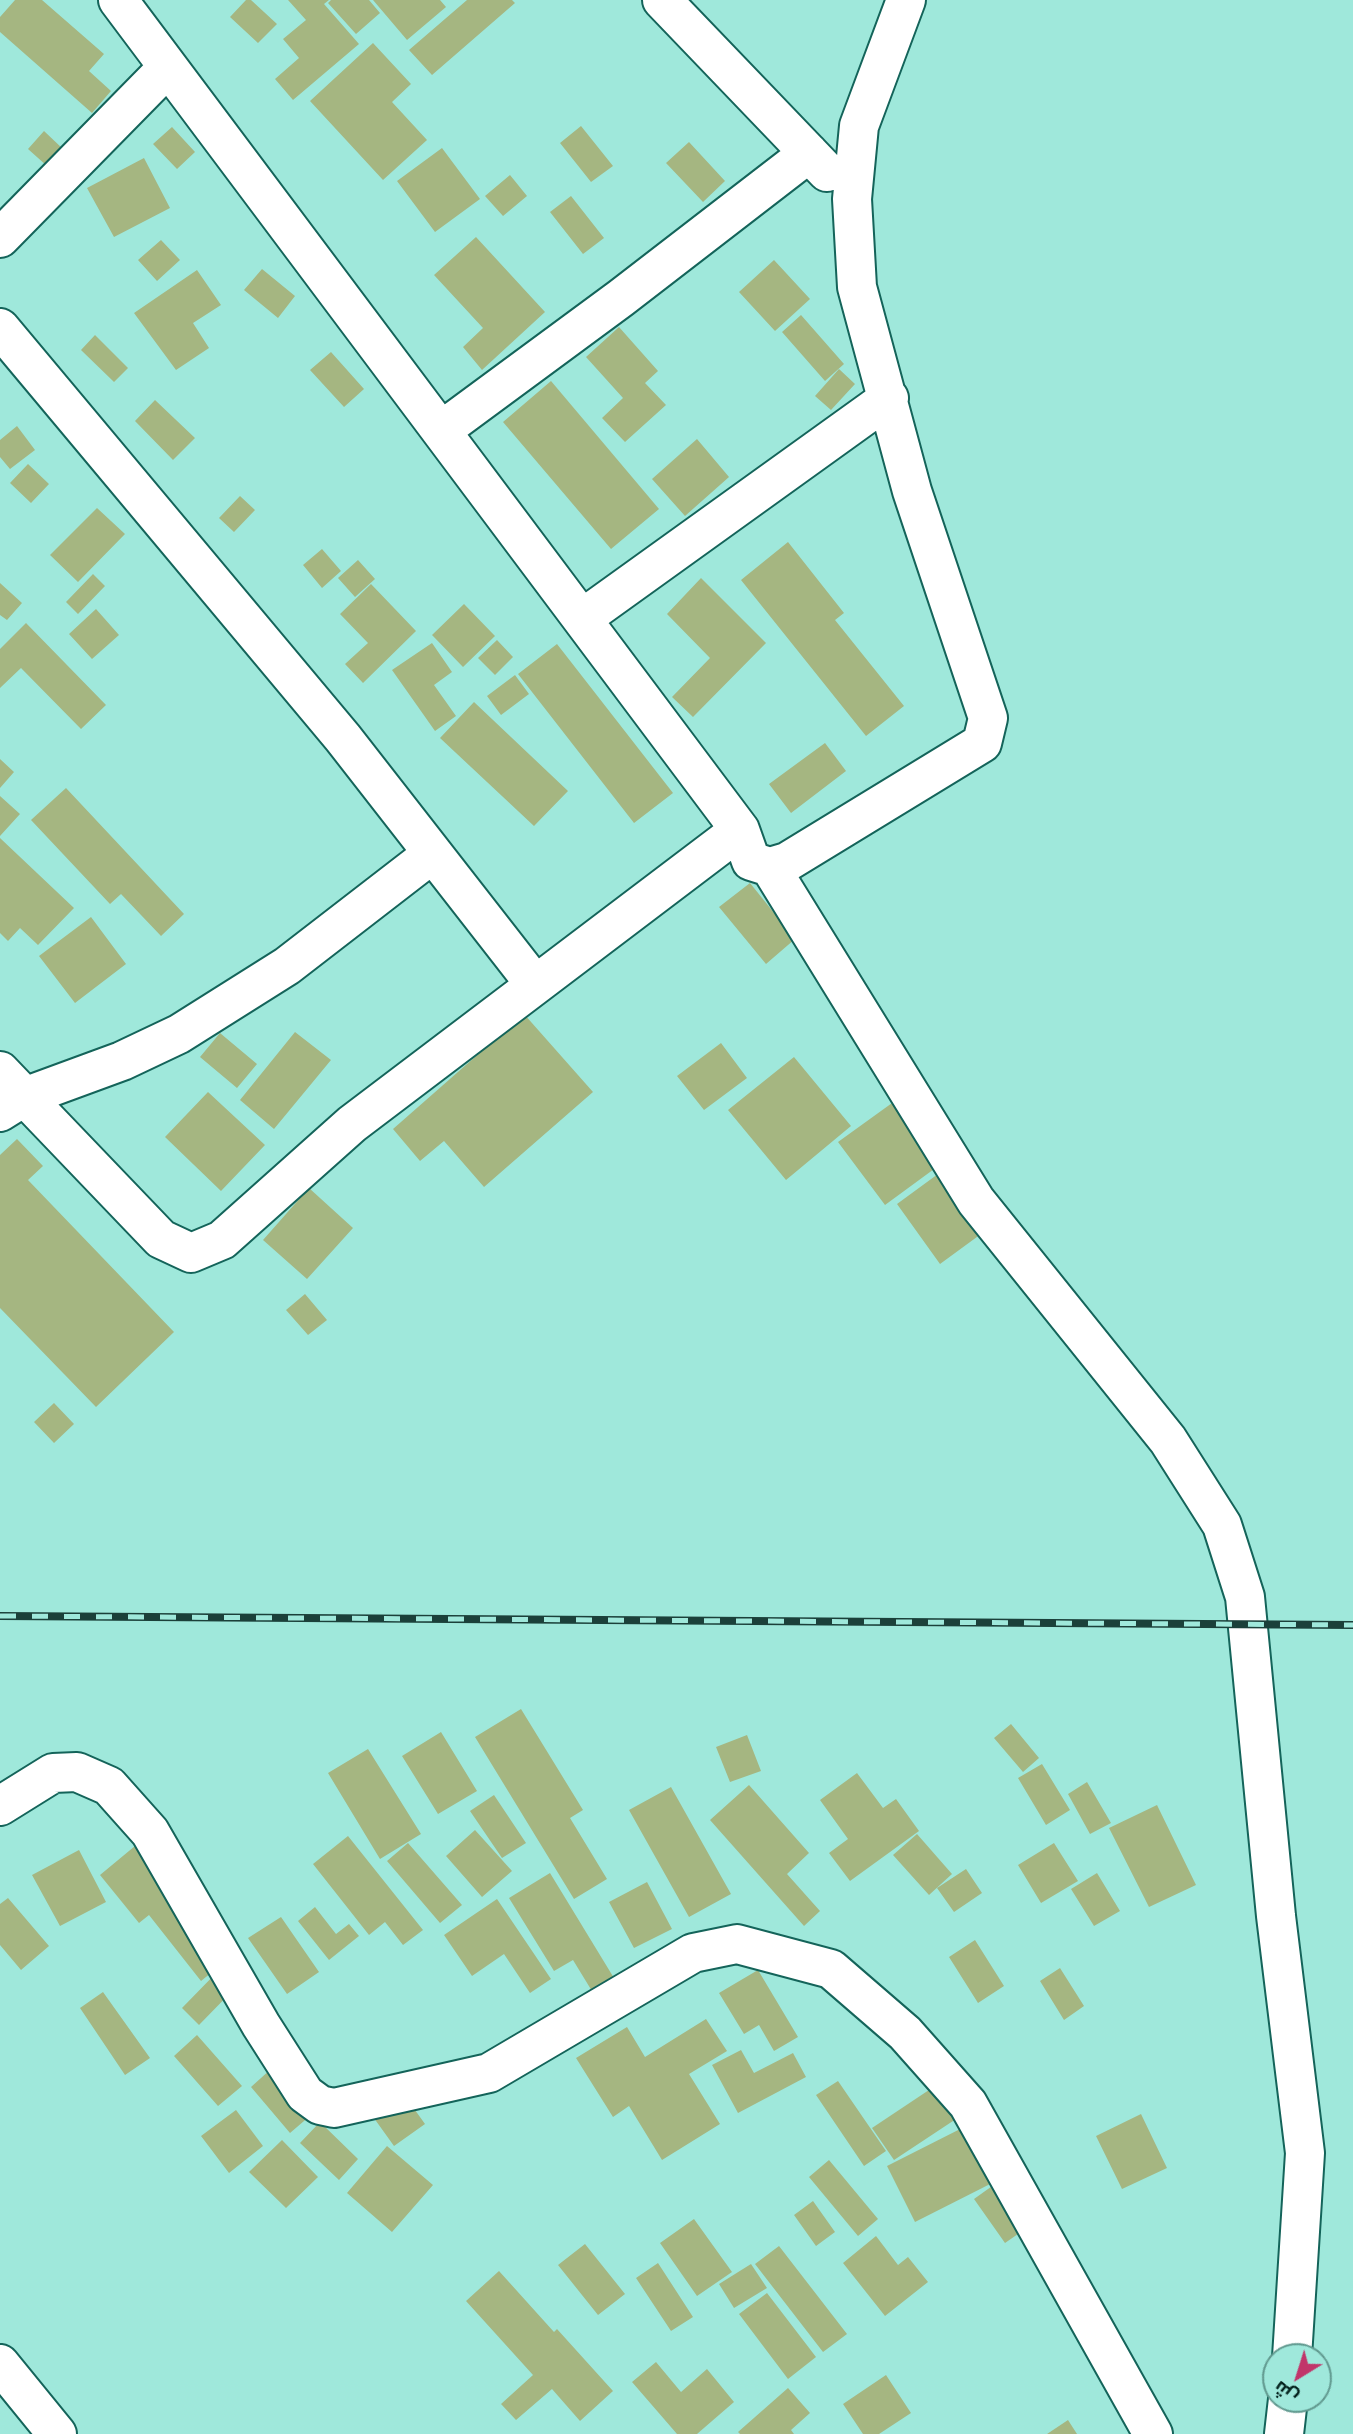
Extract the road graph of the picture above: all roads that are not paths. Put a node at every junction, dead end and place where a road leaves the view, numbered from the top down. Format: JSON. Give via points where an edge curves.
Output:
{"nodes":[{"id":1,"x":118,"y":0,"type":"edge"},
{"id":2,"x":662,"y":0,"type":"edge"},
{"id":3,"x":906,"y":0,"type":"edge"},
{"id":4,"x":168,"y":67,"type":"junction"},
{"id":5,"x":809,"y":153,"type":"junction"},
{"id":6,"x":852,"y":199,"type":"junction"},
{"id":7,"x":0,"y":238,"type":"edge"},
{"id":8,"x":0,"y":328,"type":"edge"},
{"id":9,"x":889,"y":398,"type":"junction"},
{"id":10,"x":442,"y":430,"type":"junction"},
{"id":11,"x":583,"y":618,"type":"junction"},
{"id":12,"x":740,"y":830,"type":"junction"},
{"id":13,"x":432,"y":854,"type":"junction"},
{"id":14,"x":770,"y":867,"type":"junction"},
{"id":15,"x":534,"y":983,"type":"junction"},
{"id":16,"x":8,"y":1093,"type":"edge"},
{"id":17,"x":0,"y":1806,"type":"edge"},
{"id":18,"x":1293,"y":2343,"type":"edge"},
{"id":19,"x":0,"y":2364,"type":"edge"},
{"id":20,"x":1286,"y":2413,"type":"edge"},
{"id":21,"x":57,"y":2434,"type":"edge"},
{"id":22,"x":1153,"y":2434,"type":"edge"},
{"id":23,"x":1284,"y":2434,"type":"edge"}],
"edges":[{"from":1,"to":4,"type":"street"},
{"from":2,"to":5,"type":"street"},
{"from":3,"to":6,"type":"street","via":[[859,126]]},
{"from":4,"to":7,"type":"street"},
{"from":4,"to":10,"type":"street"},
{"from":5,"to":6,"type":"street"},
{"from":5,"to":10,"type":"street"},
{"from":6,"to":9,"type":"street","via":[[857,287]]},
{"from":8,"to":13,"type":"street","via":[[344,738]]},
{"from":9,"to":11,"type":"street"},
{"from":9,"to":14,"type":"street","via":[[912,492],[988,718],[982,743],[787,862]]},
{"from":10,"to":11,"type":"street"},
{"from":11,"to":12,"type":"street"},
{"from":12,"to":14,"type":"street","via":[[751,860]]},
{"from":12,"to":15,"type":"street"},
{"from":13,"to":15,"type":"street"},
{"from":13,"to":16,"type":"street","via":[[287,966],[178,1034],[122,1061]]},
{"from":14,"to":18,"type":"street","via":[[976,1201],[1168,1440],[1222,1525],[1245,1597],[1305,2153]]},
{"from":15,"to":16,"type":"street","via":[[352,1124],[222,1240],[191,1253],[161,1239]]},
{"from":17,"to":22,"type":"street","via":[[53,1773],[77,1772],[109,1786],[150,1832],[306,2094],[320,2105],[334,2108],[489,2073],[693,1953],[737,1944],[831,1969],[905,2033],[968,2104]]},
{"from":19,"to":21,"type":"street"},
{"from":20,"to":23,"type":"street"}]}
